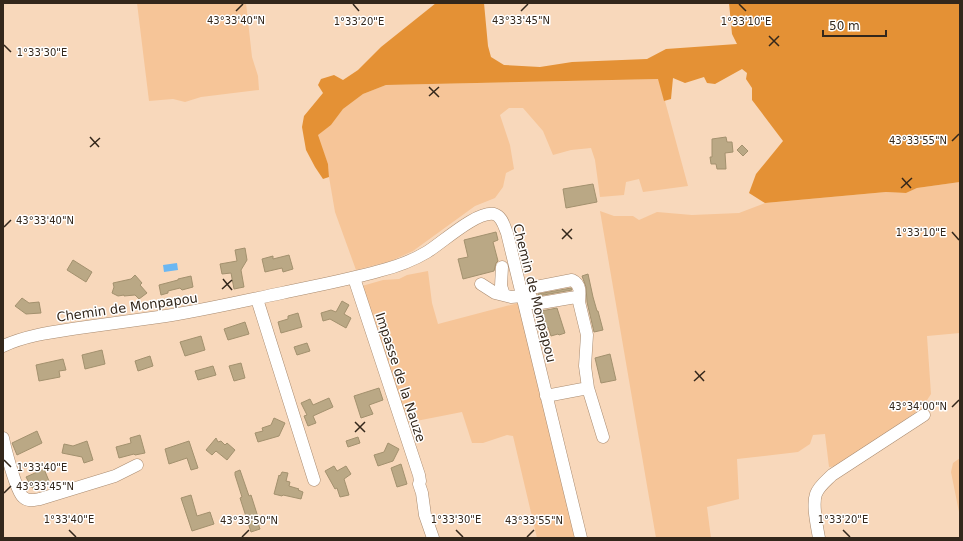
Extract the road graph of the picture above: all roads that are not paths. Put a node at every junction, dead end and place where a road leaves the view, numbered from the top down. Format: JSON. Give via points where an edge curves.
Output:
{"nodes":[{"id":1,"x":502,"y":267,"type":"dead end"},
{"id":2,"x":354,"y":278,"type":"junction"},
{"id":3,"x":482,"y":284,"type":"dead end"},
{"id":4,"x":504,"y":296,"type":"junction"},
{"id":5,"x":522,"y":296,"type":"junction"},
{"id":6,"x":257,"y":298,"type":"junction"},
{"id":7,"x":580,"y":302,"type":"dead end"},
{"id":8,"x":3,"y":346,"type":"edge"},
{"id":9,"x":588,"y":388,"type":"junction"},
{"id":10,"x":546,"y":396,"type":"junction"},
{"id":11,"x":924,"y":415,"type":"dead end"},
{"id":12,"x":604,"y":437,"type":"dead end"},
{"id":13,"x":3,"y":438,"type":"edge"},
{"id":14,"x":137,"y":465,"type":"dead end"},
{"id":15,"x":314,"y":480,"type":"dead end"},
{"id":16,"x":433,"y":538,"type":"edge"},
{"id":17,"x":581,"y":538,"type":"edge"},
{"id":18,"x":819,"y":538,"type":"edge"}],
"edges":[{"from":1,"to":4,"type":"street","via":[[501,286]]},
{"from":2,"to":5,"type":"street","name":"Chemin de Monpapou","via":[[405,263],[426,253],[472,220],[489,214],[499,217],[507,233]]},
{"from":2,"to":6,"type":"street","name":"Chemin de Monpapou"},
{"from":2,"to":16,"type":"street","name":"Impasse de la Nauze","via":[[419,475],[425,515]]},
{"from":3,"to":4,"type":"street"},
{"from":4,"to":5,"type":"street"},
{"from":5,"to":10,"type":"street","name":"Chemin de Monpapou"},
{"from":6,"to":8,"type":"street","name":"Chemin de Monpapou","via":[[185,313],[52,332]]},
{"from":6,"to":15,"type":"street"},
{"from":7,"to":9,"type":"street","via":[[587,335],[585,366]]},
{"from":9,"to":10,"type":"street"},
{"from":9,"to":12,"type":"street"},
{"from":10,"to":17,"type":"street","name":"Chemin de Monpapou"},
{"from":11,"to":18,"type":"street","via":[[822,484],[814,502]]},
{"from":13,"to":14,"type":"street","via":[[18,490],[22,497],[29,501],[115,476]]}]}
